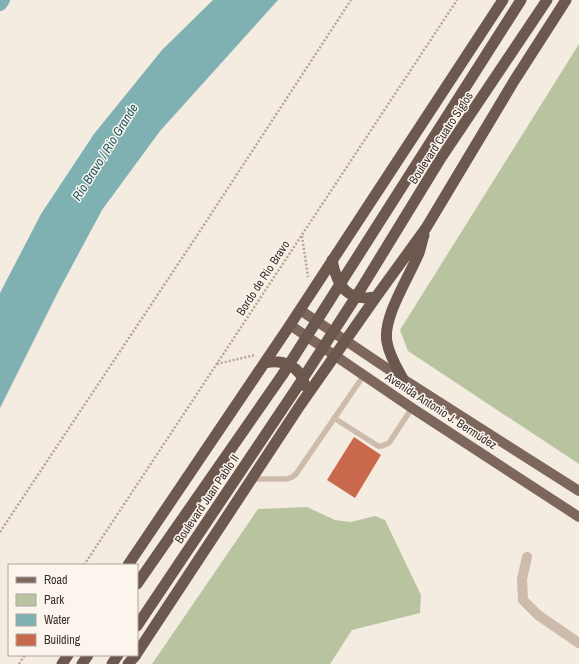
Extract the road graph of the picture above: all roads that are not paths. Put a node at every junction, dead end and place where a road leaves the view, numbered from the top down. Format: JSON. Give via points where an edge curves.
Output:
{"nodes":[{"id":1,"x":503,"y":0,"type":"edge"},
{"id":2,"x":521,"y":0,"type":"edge"},
{"id":3,"x":566,"y":0,"type":"edge"},
{"id":4,"x":546,"y":1,"type":"edge"},
{"id":5,"x":426,"y":228,"type":"junction"},
{"id":6,"x":332,"y":260,"type":"junction"},
{"id":7,"x":376,"y":297,"type":"junction"},
{"id":8,"x":300,"y":310,"type":"junction"},
{"id":9,"x":290,"y":325,"type":"junction"},
{"id":10,"x":347,"y":340,"type":"junction"},
{"id":11,"x":336,"y":355,"type":"junction"},
{"id":12,"x":265,"y":363,"type":"junction"},
{"id":13,"x":283,"y":374,"type":"joint"},
{"id":14,"x":364,"y":375,"type":"junction"},
{"id":15,"x":403,"y":379,"type":"junction"},
{"id":16,"x":298,"y":386,"type":"joint"},
{"id":17,"x":304,"y":400,"type":"junction"},
{"id":18,"x":412,"y":408,"type":"junction"},
{"id":19,"x":334,"y":418,"type":"junction"},
{"id":20,"x":252,"y":479,"type":"junction"},
{"id":21,"x":579,"y":491,"type":"edge"},
{"id":22,"x":579,"y":517,"type":"edge"},
{"id":23,"x":527,"y":557,"type":"dead end"},
{"id":24,"x":129,"y":564,"type":"edge"},
{"id":25,"x":138,"y":583,"type":"edge"},
{"id":26,"x":138,"y":625,"type":"edge"},
{"id":27,"x":579,"y":643,"type":"edge"},
{"id":28,"x":138,"y":651,"type":"edge"},
{"id":29,"x":134,"y":656,"type":"edge"},
{"id":30,"x":128,"y":664,"type":"edge"}],
"edges":[{"from":1,"to":6,"type":"highway"},
{"from":2,"to":13,"type":"highway","name":"Boulevard Cuatro Siglos","bridge":true},
{"from":3,"to":5,"type":"highway"},
{"from":4,"to":16,"type":"highway","name":"Boulevard Cuatro Siglos","bridge":true,"via":[[441,158]]},
{"from":5,"to":7,"type":"highway"},
{"from":5,"to":15,"type":"highway","via":[[419,252],[386,328],[389,349]]},
{"from":6,"to":7,"type":"highway","via":[[334,272],[344,290],[354,297]]},
{"from":6,"to":8,"type":"highway"},
{"from":7,"to":10,"type":"highway"},
{"from":8,"to":9,"type":"highway"},
{"from":8,"to":10,"type":"main road","name":"Avenida Antonio J. Bermúdez"},
{"from":9,"to":11,"type":"main road","name":"Avenida Antonio J. Bermúdez"},
{"from":9,"to":12,"type":"highway"},
{"from":10,"to":11,"type":"highway"},
{"from":10,"to":15,"type":"main road","name":"Avenida Antonio J. Bermúdez"},
{"from":11,"to":14,"type":"main road","name":"Avenida Antonio J. Bermúdez"},
{"from":11,"to":17,"type":"highway"},
{"from":12,"to":17,"type":"highway","via":[[284,362],[296,370],[304,382]]},
{"from":12,"to":24,"type":"highway"},
{"from":13,"to":25,"type":"highway","name":"Boulevard Juan Pablo II"},
{"from":14,"to":18,"type":"main road","name":"Avenida Antonio J. Bermúdez"},
{"from":14,"to":19,"type":"lane"},
{"from":15,"to":21,"type":"main road","name":"Avenida Antonio J. Bermúdez"},
{"from":16,"to":26,"type":"highway","name":"Boulevard Juan Pablo II"},
{"from":17,"to":20,"type":"highway"},
{"from":18,"to":19,"type":"lane","via":[[388,442],[382,446],[378,446]]},
{"from":18,"to":22,"type":"main road","name":"Avenida Antonio J. Bermúdez"},
{"from":19,"to":20,"type":"lane","via":[[292,477],[281,480]]},
{"from":20,"to":28,"type":"highway"},
{"from":23,"to":27,"type":"street","via":[[522,579],[522,600],[538,615]]},
{"from":29,"to":30,"type":"highway"}]}
